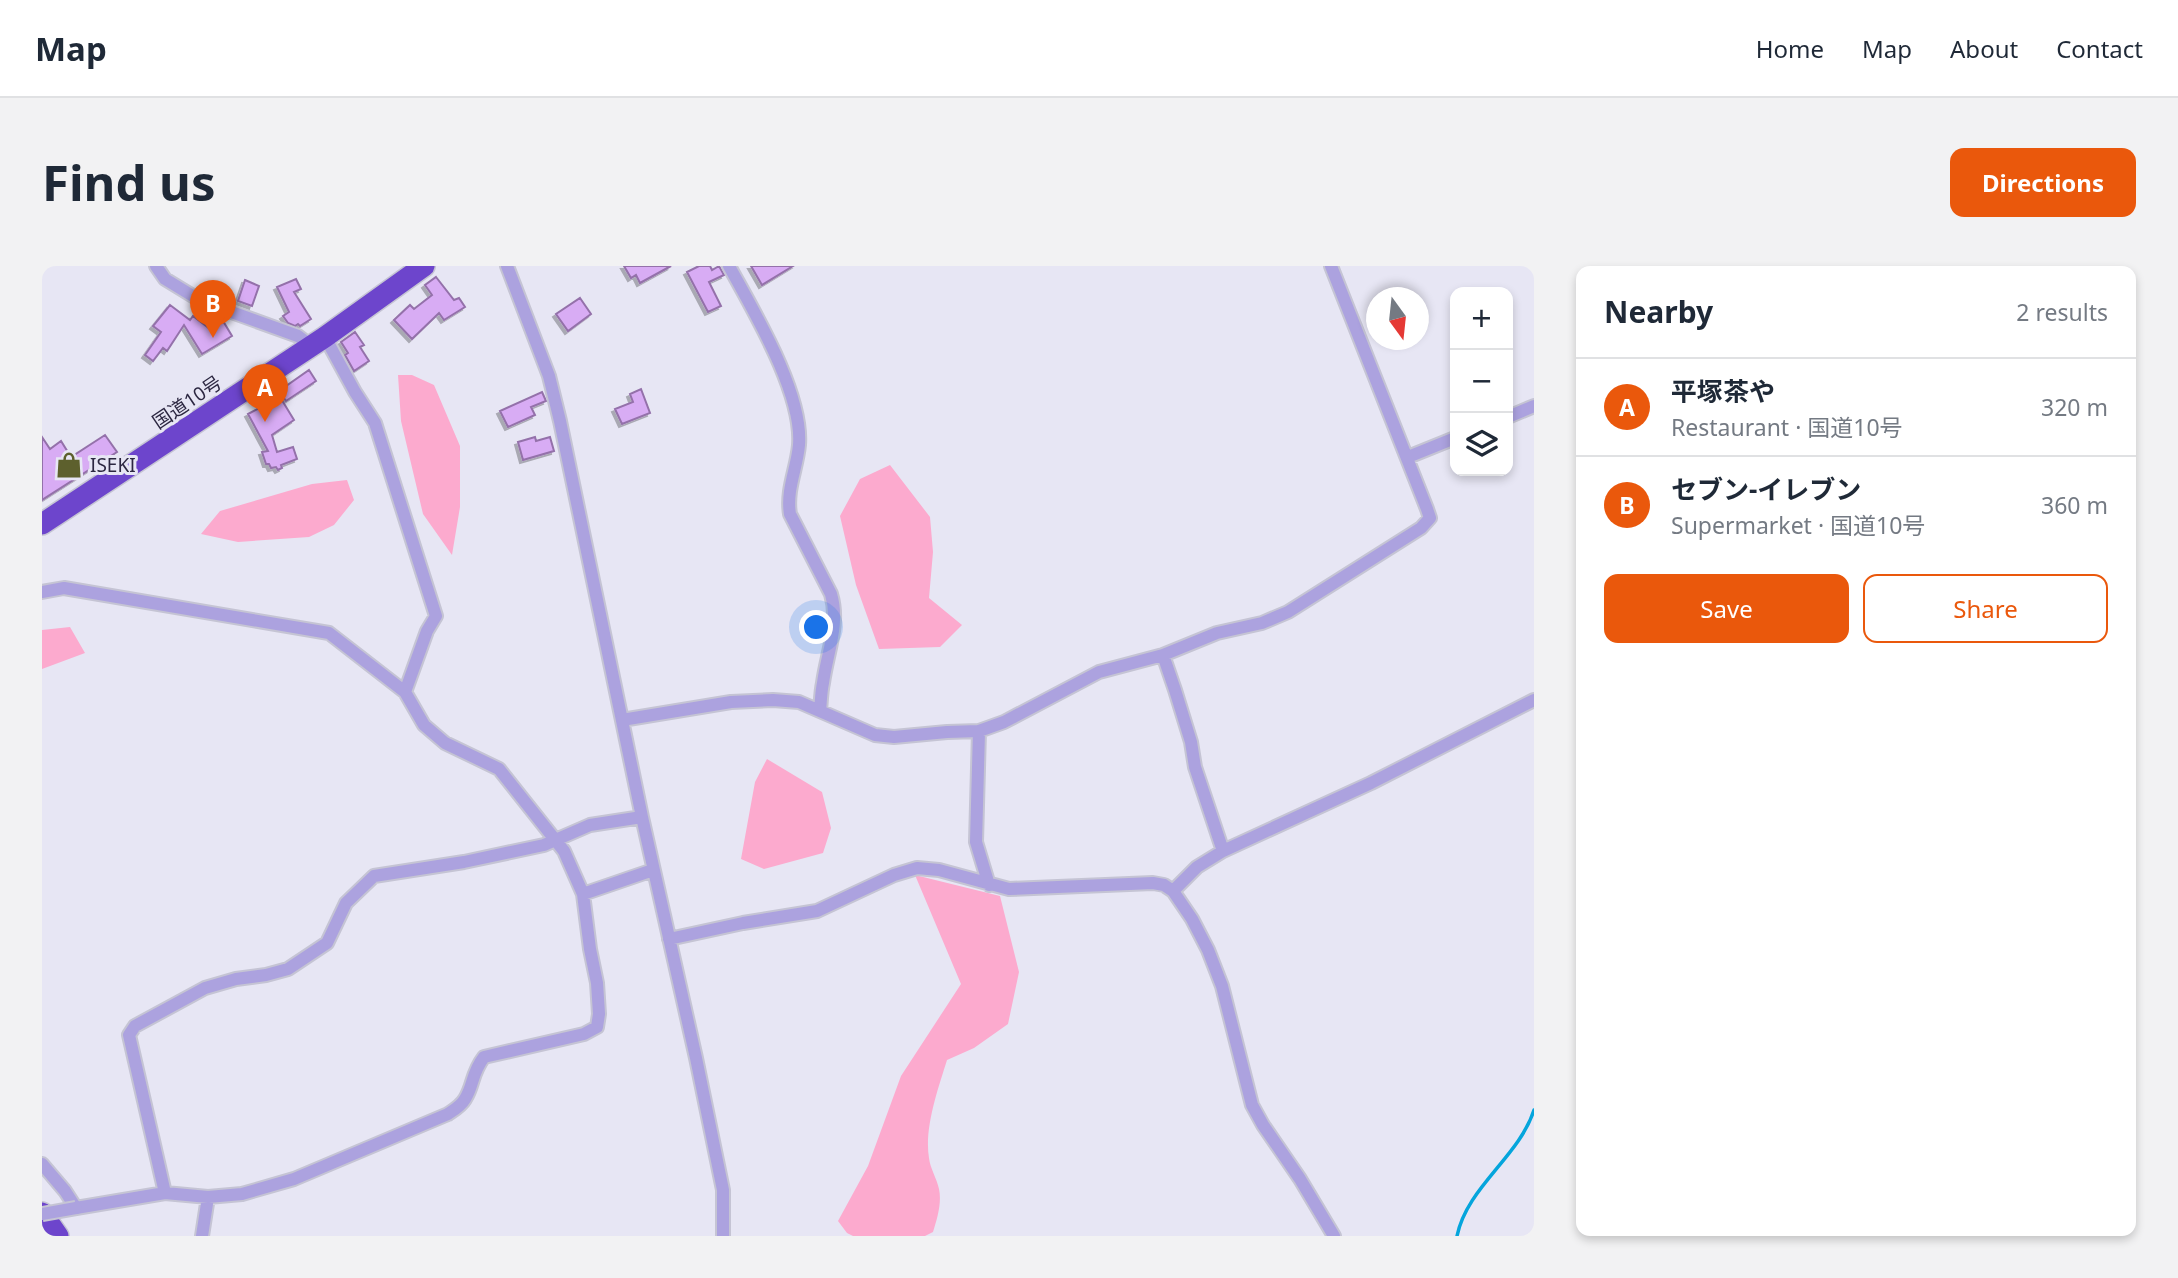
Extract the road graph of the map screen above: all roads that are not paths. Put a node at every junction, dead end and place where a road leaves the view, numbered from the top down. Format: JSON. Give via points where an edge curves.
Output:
{"nodes":[{"id":1,"x":156,"y":266,"type":"edge"},
{"id":2,"x":424,"y":266,"type":"edge"},
{"id":3,"x":507,"y":266,"type":"edge"},
{"id":4,"x":729,"y":266,"type":"edge"},
{"id":5,"x":1331,"y":266,"type":"edge"},
{"id":6,"x":318,"y":341,"type":"junction"},
{"id":7,"x":1534,"y":406,"type":"edge"},
{"id":8,"x":1513,"y":415,"type":"edge"},
{"id":9,"x":1450,"y":440,"type":"edge"},
{"id":10,"x":1408,"y":457,"type":"junction"},
{"id":11,"x":42,"y":524,"type":"edge"},
{"id":12,"x":42,"y":592,"type":"edge"},
{"id":13,"x":1163,"y":655,"type":"junction"},
{"id":14,"x":405,"y":692,"type":"junction"},
{"id":15,"x":1534,"y":700,"type":"edge"},
{"id":16,"x":820,"y":711,"type":"junction"},
{"id":17,"x":622,"y":720,"type":"junction"},
{"id":18,"x":979,"y":731,"type":"junction"},
{"id":19,"x":642,"y":817,"type":"junction"},
{"id":20,"x":555,"y":840,"type":"junction"},
{"id":21,"x":1223,"y":851,"type":"junction"},
{"id":22,"x":653,"y":870,"type":"junction"},
{"id":23,"x":989,"y":885,"type":"junction"},
{"id":24,"x":1173,"y":891,"type":"junction"},
{"id":25,"x":583,"y":894,"type":"junction"},
{"id":26,"x":669,"y":939,"type":"junction"},
{"id":27,"x":42,"y":1164,"type":"edge"},
{"id":28,"x":165,"y":1193,"type":"junction"},
{"id":29,"x":208,"y":1196,"type":"junction"},
{"id":30,"x":76,"y":1208,"type":"junction"},
{"id":31,"x":42,"y":1213,"type":"edge"},
{"id":32,"x":58,"y":1236,"type":"edge"},
{"id":33,"x":202,"y":1236,"type":"edge"},
{"id":34,"x":723,"y":1236,"type":"edge"},
{"id":35,"x":1334,"y":1236,"type":"edge"}],
"edges":[{"from":1,"to":6,"type":"street","via":[[165,279],[201,301]]},
{"from":2,"to":6,"type":"highway","name":"国道10号"},
{"from":3,"to":17,"type":"street","via":[[560,421]]},
{"from":4,"to":16,"type":"street","via":[[778,360],[798,419],[799,445],[788,504],[835,606]]},
{"from":5,"to":10,"type":"street"},
{"from":6,"to":11,"type":"highway","name":"国道10号"},
{"from":6,"to":14,"type":"street","via":[[375,423],[436,616]]},
{"from":7,"to":8,"type":"street"},
{"from":9,"to":10,"type":"street"},
{"from":10,"to":13,"type":"street","via":[[1430,518],[1421,528],[1288,612]]},
{"from":12,"to":14,"type":"street","via":[[64,588],[329,633]]},
{"from":13,"to":18,"type":"street","via":[[1099,672]]},
{"from":13,"to":21,"type":"street"},
{"from":14,"to":20,"type":"street","via":[[434,734],[499,769]]},
{"from":15,"to":21,"type":"street"},
{"from":16,"to":17,"type":"street","via":[[799,702],[750,699]]},
{"from":16,"to":18,"type":"street","via":[[875,735]]},
{"from":17,"to":19,"type":"street"},
{"from":18,"to":23,"type":"street","via":[[975,829]]},
{"from":19,"to":20,"type":"street","via":[[590,825]]},
{"from":19,"to":22,"type":"street"},
{"from":20,"to":25,"type":"street"},
{"from":20,"to":28,"type":"street","via":[[464,862],[373,876],[346,903],[327,943],[288,970],[205,988],[135,1026],[129,1035]]},
{"from":21,"to":24,"type":"street","via":[[1197,867]]},
{"from":22,"to":25,"type":"street"},
{"from":22,"to":26,"type":"street"},
{"from":23,"to":24,"type":"street","via":[[1009,890],[1153,883]]},
{"from":23,"to":26,"type":"street","via":[[917,868],[817,911]]},
{"from":24,"to":35,"type":"street","via":[[1203,939],[1222,986],[1252,1105]]},
{"from":25,"to":29,"type":"street","via":[[597,983],[597,1027],[484,1058],[475,1069],[467,1097],[436,1120],[294,1179],[242,1194]]},
{"from":26,"to":34,"type":"street","via":[[723,1190]]},
{"from":27,"to":30,"type":"street"},
{"from":28,"to":29,"type":"street"},
{"from":28,"to":30,"type":"street"},
{"from":29,"to":33,"type":"street"},
{"from":30,"to":31,"type":"street","bridge":true},
{"from":31,"to":32,"type":"highway"}]}
